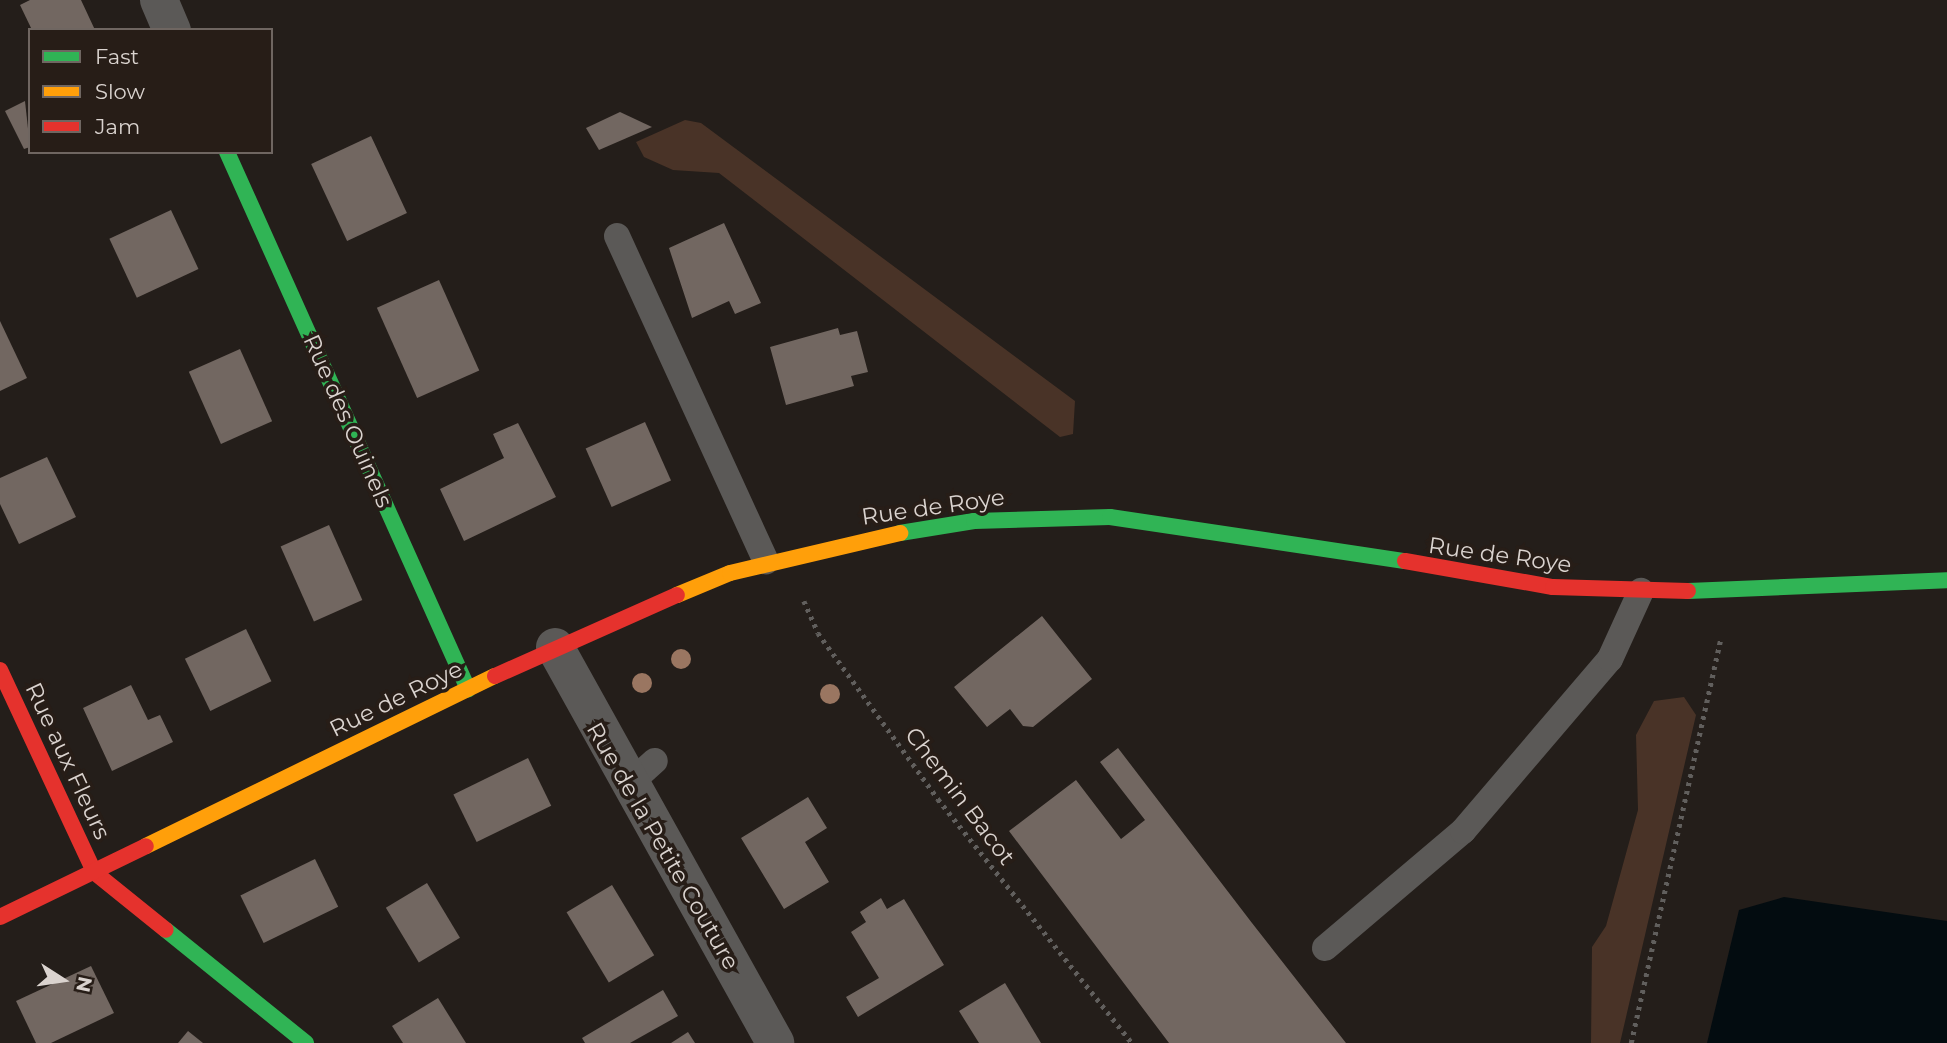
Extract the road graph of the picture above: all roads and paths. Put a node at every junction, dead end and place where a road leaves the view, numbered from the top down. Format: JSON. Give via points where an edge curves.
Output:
{"nodes":[{"id":1,"x":159,"y":0,"type":"edge"},
{"id":2,"x":171,"y":28,"type":"edge"},
{"id":3,"x":228,"y":154,"type":"edge"},
{"id":4,"x":617,"y":236,"type":"dead end"},
{"id":5,"x":775,"y":559,"type":"junction"},
{"id":6,"x":1947,"y":580,"type":"edge"},
{"id":7,"x":1642,"y":591,"type":"junction"},
{"id":8,"x":1720,"y":592,"type":"junction"},
{"id":9,"x":555,"y":647,"type":"junction"},
{"id":10,"x":0,"y":670,"type":"edge"},
{"id":11,"x":468,"y":689,"type":"junction"},
{"id":12,"x":94,"y":872,"type":"junction"},
{"id":13,"x":0,"y":917,"type":"edge"},
{"id":14,"x":1325,"y":948,"type":"dead end"},
{"id":15,"x":306,"y":1043,"type":"edge"},
{"id":16,"x":775,"y":1043,"type":"edge"},
{"id":17,"x":1132,"y":1043,"type":"edge"},
{"id":18,"x":1630,"y":1043,"type":"edge"}],
"edges":[{"from":1,"to":2,"type":"street"},
{"from":3,"to":11,"type":"main road","name":"Rue des Ouinels"},
{"from":4,"to":5,"type":"lane"},
{"from":5,"to":7,"type":"main road","name":"Rue de Roye","via":[[974,521],[1110,517],[1203,526],[1479,578]]},
{"from":5,"to":9,"type":"main road","name":"Rue de Roye"},
{"from":5,"to":17,"type":"path","name":"Chemin Bacot","via":[[826,644],[938,799]]},
{"from":6,"to":8,"type":"main road","name":"Rue de Roye"},
{"from":7,"to":8,"type":"main road","name":"Rue de Roye"},
{"from":7,"to":14,"type":"lane","via":[[1610,659],[1463,831]]},
{"from":8,"to":18,"type":"path","via":[[1723,624]]},
{"from":9,"to":11,"type":"main road","name":"Rue de Roye"},
{"from":9,"to":16,"type":"street","name":"Rue de la Petite Couture","via":[[642,773]]},
{"from":10,"to":12,"type":"main road","name":"Rue aux Fleurs"},
{"from":11,"to":12,"type":"main road","name":"Rue de Roye"},
{"from":12,"to":13,"type":"main road","name":"Rue de Roye"},
{"from":12,"to":15,"type":"main road"}]}
